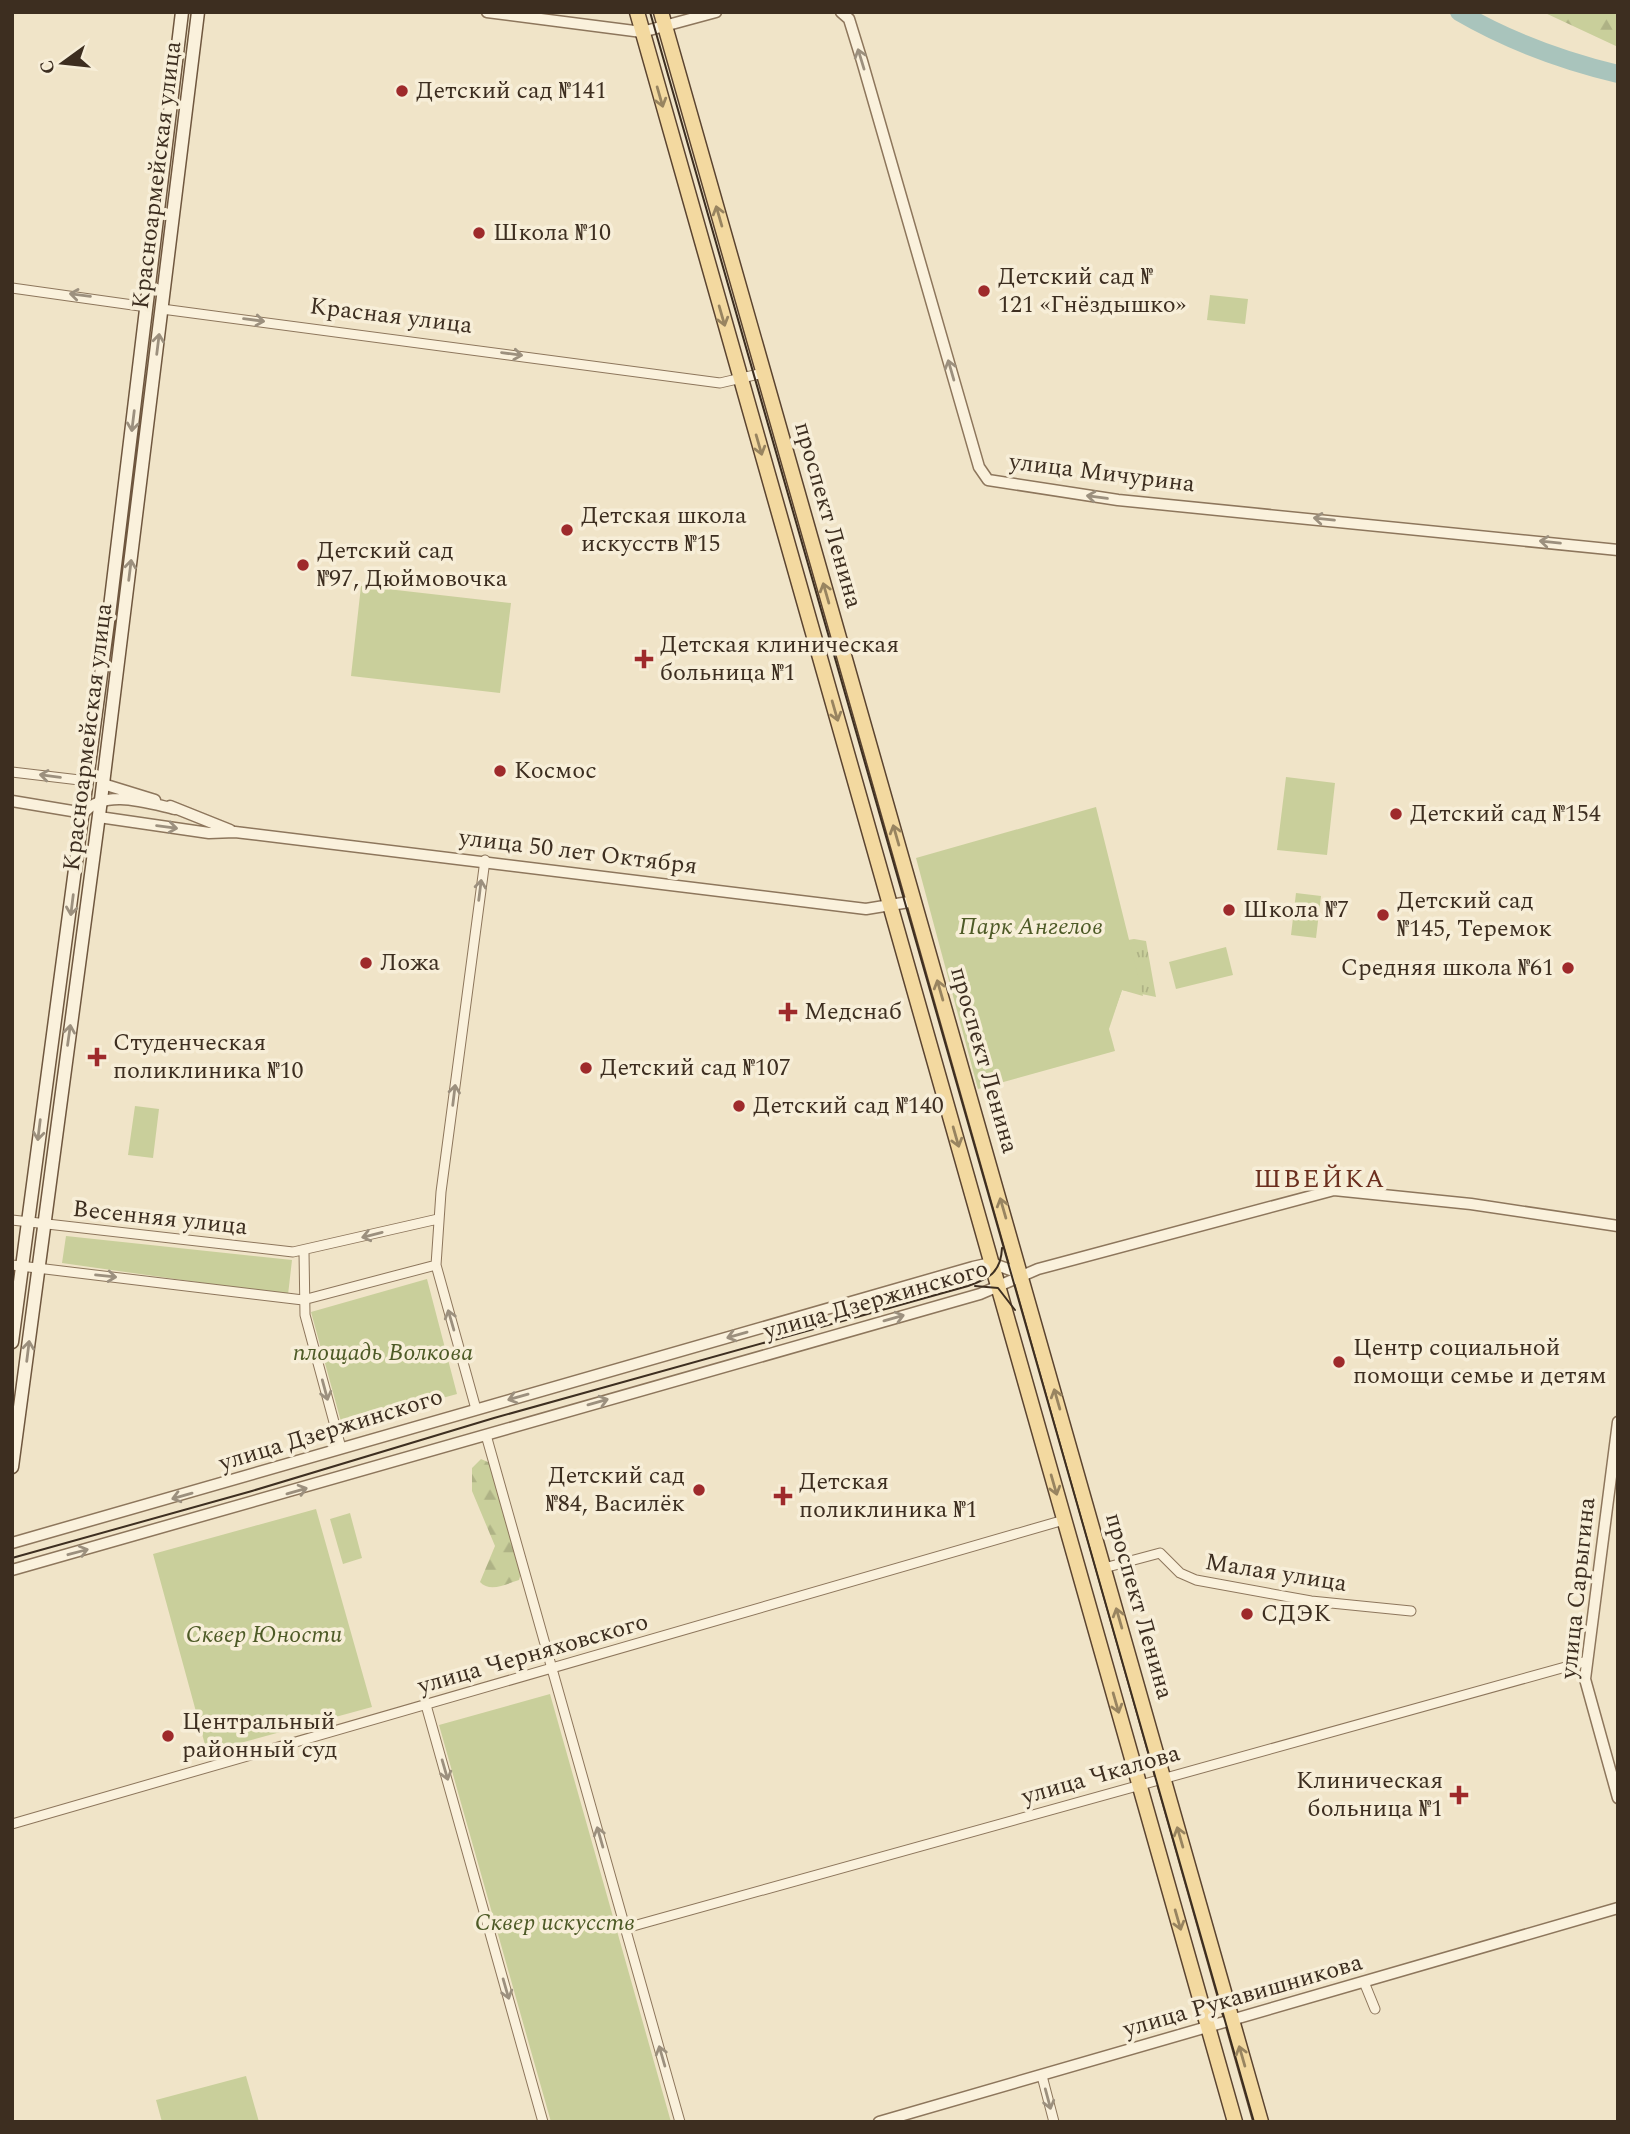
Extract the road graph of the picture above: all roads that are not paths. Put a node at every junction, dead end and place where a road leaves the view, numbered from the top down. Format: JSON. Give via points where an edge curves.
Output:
{"nodes":[{"id":1,"x":182,"y":12,"type":"edge"},
{"id":2,"x":198,"y":12,"type":"edge"},
{"id":3,"x":487,"y":12,"type":"edge"},
{"id":4,"x":637,"y":12,"type":"edge"},
{"id":5,"x":716,"y":12,"type":"edge"},
{"id":6,"x":845,"y":16,"type":"edge"},
{"id":7,"x":663,"y":19,"type":"edge"},
{"id":8,"x":642,"y":32,"type":"junction"},
{"id":9,"x":12,"y":288,"type":"edge"},
{"id":10,"x":147,"y":307,"type":"junction"},
{"id":11,"x":162,"y":309,"type":"junction"},
{"id":12,"x":763,"y":373,"type":"junction"},
{"id":13,"x":740,"y":379,"type":"junction"},
{"id":14,"x":1618,"y":550,"type":"edge"},
{"id":15,"x":12,"y":772,"type":"edge"},
{"id":16,"x":88,"y":781,"type":"junction"},
{"id":17,"x":103,"y":783,"type":"junction"},
{"id":18,"x":101,"y":800,"type":"junction"},
{"id":19,"x":12,"y":801,"type":"edge"},
{"id":20,"x":175,"y":808,"type":"junction"},
{"id":21,"x":84,"y":813,"type":"junction"},
{"id":22,"x":99,"y":817,"type":"junction"},
{"id":23,"x":235,"y":832,"type":"junction"},
{"id":24,"x":485,"y":860,"type":"junction"},
{"id":25,"x":915,"y":901,"type":"junction"},
{"id":26,"x":891,"y":906,"type":"junction"},
{"id":27,"x":438,"y":1219,"type":"junction"},
{"id":28,"x":12,"y":1220,"type":"edge"},
{"id":29,"x":28,"y":1223,"type":"junction"},
{"id":30,"x":43,"y":1224,"type":"junction"},
{"id":31,"x":1618,"y":1226,"type":"edge"},
{"id":32,"x":304,"y":1252,"type":"junction"},
{"id":33,"x":991,"y":1263,"type":"junction"},
{"id":34,"x":17,"y":1265,"type":"edge"},
{"id":35,"x":436,"y":1265,"type":"junction"},
{"id":36,"x":38,"y":1268,"type":"junction"},
{"id":37,"x":1022,"y":1274,"type":"junction"},
{"id":38,"x":998,"y":1288,"type":"junction"},
{"id":39,"x":303,"y":1300,"type":"junction"},
{"id":40,"x":12,"y":1342,"type":"edge"},
{"id":41,"x":476,"y":1409,"type":"junction"},
{"id":42,"x":1618,"y":1422,"type":"edge"},
{"id":43,"x":486,"y":1435,"type":"junction"},
{"id":44,"x":341,"y":1448,"type":"junction"},
{"id":45,"x":12,"y":1467,"type":"edge"},
{"id":46,"x":1064,"y":1520,"type":"junction"},
{"id":47,"x":12,"y":1543,"type":"edge"},
{"id":48,"x":1104,"y":1568,"type":"junction"},
{"id":49,"x":12,"y":1570,"type":"edge"},
{"id":50,"x":1411,"y":1611,"type":"dead end"},
{"id":51,"x":1587,"y":1661,"type":"junction"},
{"id":52,"x":553,"y":1668,"type":"junction"},
{"id":53,"x":426,"y":1705,"type":"junction"},
{"id":54,"x":1163,"y":1777,"type":"junction"},
{"id":55,"x":1139,"y":1784,"type":"junction"},
{"id":56,"x":1618,"y":1797,"type":"edge"},
{"id":57,"x":12,"y":1825,"type":"edge"},
{"id":58,"x":1618,"y":1908,"type":"edge"},
{"id":59,"x":626,"y":1928,"type":"junction"},
{"id":60,"x":1364,"y":1982,"type":"junction"},
{"id":61,"x":1375,"y":2009,"type":"dead end"},
{"id":62,"x":1232,"y":2021,"type":"junction"},
{"id":63,"x":1209,"y":2028,"type":"junction"},
{"id":64,"x":1042,"y":2076,"type":"junction"},
{"id":65,"x":543,"y":2122,"type":"edge"},
{"id":66,"x":680,"y":2122,"type":"edge"},
{"id":67,"x":879,"y":2122,"type":"edge"},
{"id":68,"x":1054,"y":2122,"type":"edge"},
{"id":69,"x":1235,"y":2122,"type":"edge"},
{"id":70,"x":1261,"y":2122,"type":"edge"}],
"edges":[{"from":1,"to":10,"type":"main road","name":"Красноармейская улица"},
{"from":2,"to":11,"type":"main road","name":"Красноармейская улица"},
{"from":3,"to":8,"type":"street"},
{"from":4,"to":8,"type":"main road","name":"проспект Ленина"},
{"from":5,"to":7,"type":"street"},
{"from":14,"to":6,"type":"street","name":"улица Мичурина","one_way":true,"via":[[1118,500],[989,480],[979,467]]},
{"from":7,"to":8,"type":"street"},
{"from":12,"to":7,"type":"main road","name":"проспект Ленина","one_way":true},
{"from":8,"to":13,"type":"main road","name":"проспект Ленина","one_way":true},
{"from":10,"to":9,"type":"street","name":"Красная улица","one_way":true},
{"from":10,"to":11,"type":"main road","name":"Красная улица"},
{"from":10,"to":16,"type":"main road","name":"Красноармейская улица","one_way":true},
{"from":11,"to":13,"type":"street","name":"Красная улица","one_way":true,"via":[[720,383]]},
{"from":17,"to":11,"type":"main road","name":"Красноармейская улица","one_way":true},
{"from":12,"to":13,"type":"street","name":"Красная улица"},
{"from":25,"to":12,"type":"main road","name":"проспект Ленина","one_way":true},
{"from":13,"to":26,"type":"main road","name":"проспект Ленина","one_way":true},
{"from":16,"to":15,"type":"street","name":"улица 50 лет Октября","one_way":true},
{"from":16,"to":17,"type":"main road","name":"улица 50 лет Октября"},
{"from":16,"to":21,"type":"main road","name":"Красноармейская улица"},
{"from":17,"to":18,"type":"main road","name":"Красноармейская улица"},
{"from":17,"to":20,"type":"street","name":"улица 50 лет Октября"},
{"from":18,"to":20,"type":"street"},
{"from":18,"to":21,"type":"street"},
{"from":18,"to":22,"type":"main road","name":"Красноармейская улица"},
{"from":19,"to":21,"type":"street","name":"улица 50 лет Октября"},
{"from":20,"to":23,"type":"street","name":"улица 50 лет Октября"},
{"from":21,"to":22,"type":"main road","name":"улица 50 лет Октября"},
{"from":21,"to":29,"type":"main road","name":"Красноармейская улица","one_way":true},
{"from":22,"to":23,"type":"street","name":"улица 50 лет Октября","one_way":true},
{"from":30,"to":22,"type":"main road","name":"Красноармейская улица","one_way":true},
{"from":23,"to":24,"type":"street","name":"улица 50 лет Октября"},
{"from":24,"to":26,"type":"street","name":"улица 50 лет Октября","via":[[866,909]]},
{"from":27,"to":24,"type":"street","one_way":true},
{"from":25,"to":26,"type":"street","name":"улица 50 лет Октября"},
{"from":37,"to":25,"type":"main road","name":"проспект Ленина","one_way":true},
{"from":26,"to":33,"type":"main road","name":"проспект Ленина","one_way":true},
{"from":27,"to":32,"type":"street","name":"Весенняя улица","one_way":true},
{"from":27,"to":35,"type":"street"},
{"from":28,"to":29,"type":"street","name":"Весенняя улица"},
{"from":29,"to":30,"type":"street","name":"Весенняя улица"},
{"from":29,"to":34,"type":"main road","name":"Красноармейская улица"},
{"from":30,"to":32,"type":"street","name":"Весенняя улица"},
{"from":30,"to":36,"type":"main road","name":"Красноармейская улица"},
{"from":31,"to":37,"type":"street","via":[[1334,1190]]},
{"from":32,"to":39,"type":"street"},
{"from":33,"to":37,"type":"street","name":"улица Дзержинского"},
{"from":33,"to":38,"type":"main road","name":"проспект Ленина"},
{"from":33,"to":41,"type":"street","name":"улица Дзержинского","one_way":true},
{"from":34,"to":36,"type":"street"},
{"from":34,"to":40,"type":"main road","name":"Красноармейская улица"},
{"from":35,"to":39,"type":"street"},
{"from":41,"to":35,"type":"street","one_way":true},
{"from":36,"to":39,"type":"street","one_way":true},
{"from":45,"to":36,"type":"main road","name":"Красноармейская улица","one_way":true},
{"from":37,"to":38,"type":"street","name":"улица Дзержинского"},
{"from":48,"to":37,"type":"main road","name":"проспект Ленина","one_way":true},
{"from":43,"to":38,"type":"street","name":"улица Дзержинского","one_way":true},
{"from":38,"to":46,"type":"main road","name":"проспект Ленина","one_way":true},
{"from":39,"to":44,"type":"street","one_way":true},
{"from":41,"to":44,"type":"street","name":"улица Дзержинского"},
{"from":42,"to":51,"type":"street","name":"улица Сарыгина"},
{"from":49,"to":43,"type":"street","name":"улица Дзержинского","one_way":true},
{"from":43,"to":52,"type":"street"},
{"from":44,"to":47,"type":"street","name":"улица Дзержинского","one_way":true},
{"from":46,"to":52,"type":"street","name":"улица Черняховского"},
{"from":46,"to":55,"type":"main road","name":"проспект Ленина","one_way":true},
{"from":48,"to":50,"type":"street","name":"Малая улица","via":[[1160,1553],[1180,1573],[1196,1580],[1311,1601]]},
{"from":54,"to":48,"type":"main road","name":"проспект Ленина","one_way":true},
{"from":51,"to":54,"type":"street","name":"улица Чкалова"},
{"from":51,"to":56,"type":"street","name":"улица Сарыгина","via":[[1589,1695]]},
{"from":52,"to":53,"type":"street","name":"улица Черняховского"},
{"from":59,"to":52,"type":"street","one_way":true},
{"from":53,"to":57,"type":"street","name":"улица Черняховского"},
{"from":53,"to":65,"type":"street","one_way":true},
{"from":54,"to":55,"type":"street","name":"улица Чкалова"},
{"from":62,"to":54,"type":"main road","name":"проспект Ленина","one_way":true},
{"from":55,"to":59,"type":"street","name":"улица Чкалова"},
{"from":55,"to":63,"type":"main road","name":"проспект Ленина","one_way":true},
{"from":58,"to":60,"type":"street","name":"улица Рукавишникова"},
{"from":66,"to":59,"type":"street","one_way":true},
{"from":60,"to":61,"type":"street"},
{"from":60,"to":62,"type":"street","name":"улица Рукавишникова"},
{"from":62,"to":63,"type":"street","name":"улица Рукавишникова"},
{"from":70,"to":62,"type":"main road","name":"проспект Ленина","one_way":true},
{"from":63,"to":64,"type":"street","name":"улица Рукавишникова"},
{"from":63,"to":69,"type":"main road","name":"проспект Ленина"},
{"from":64,"to":67,"type":"street","name":"улица Рукавишникова"},
{"from":64,"to":68,"type":"street","one_way":true}]}
